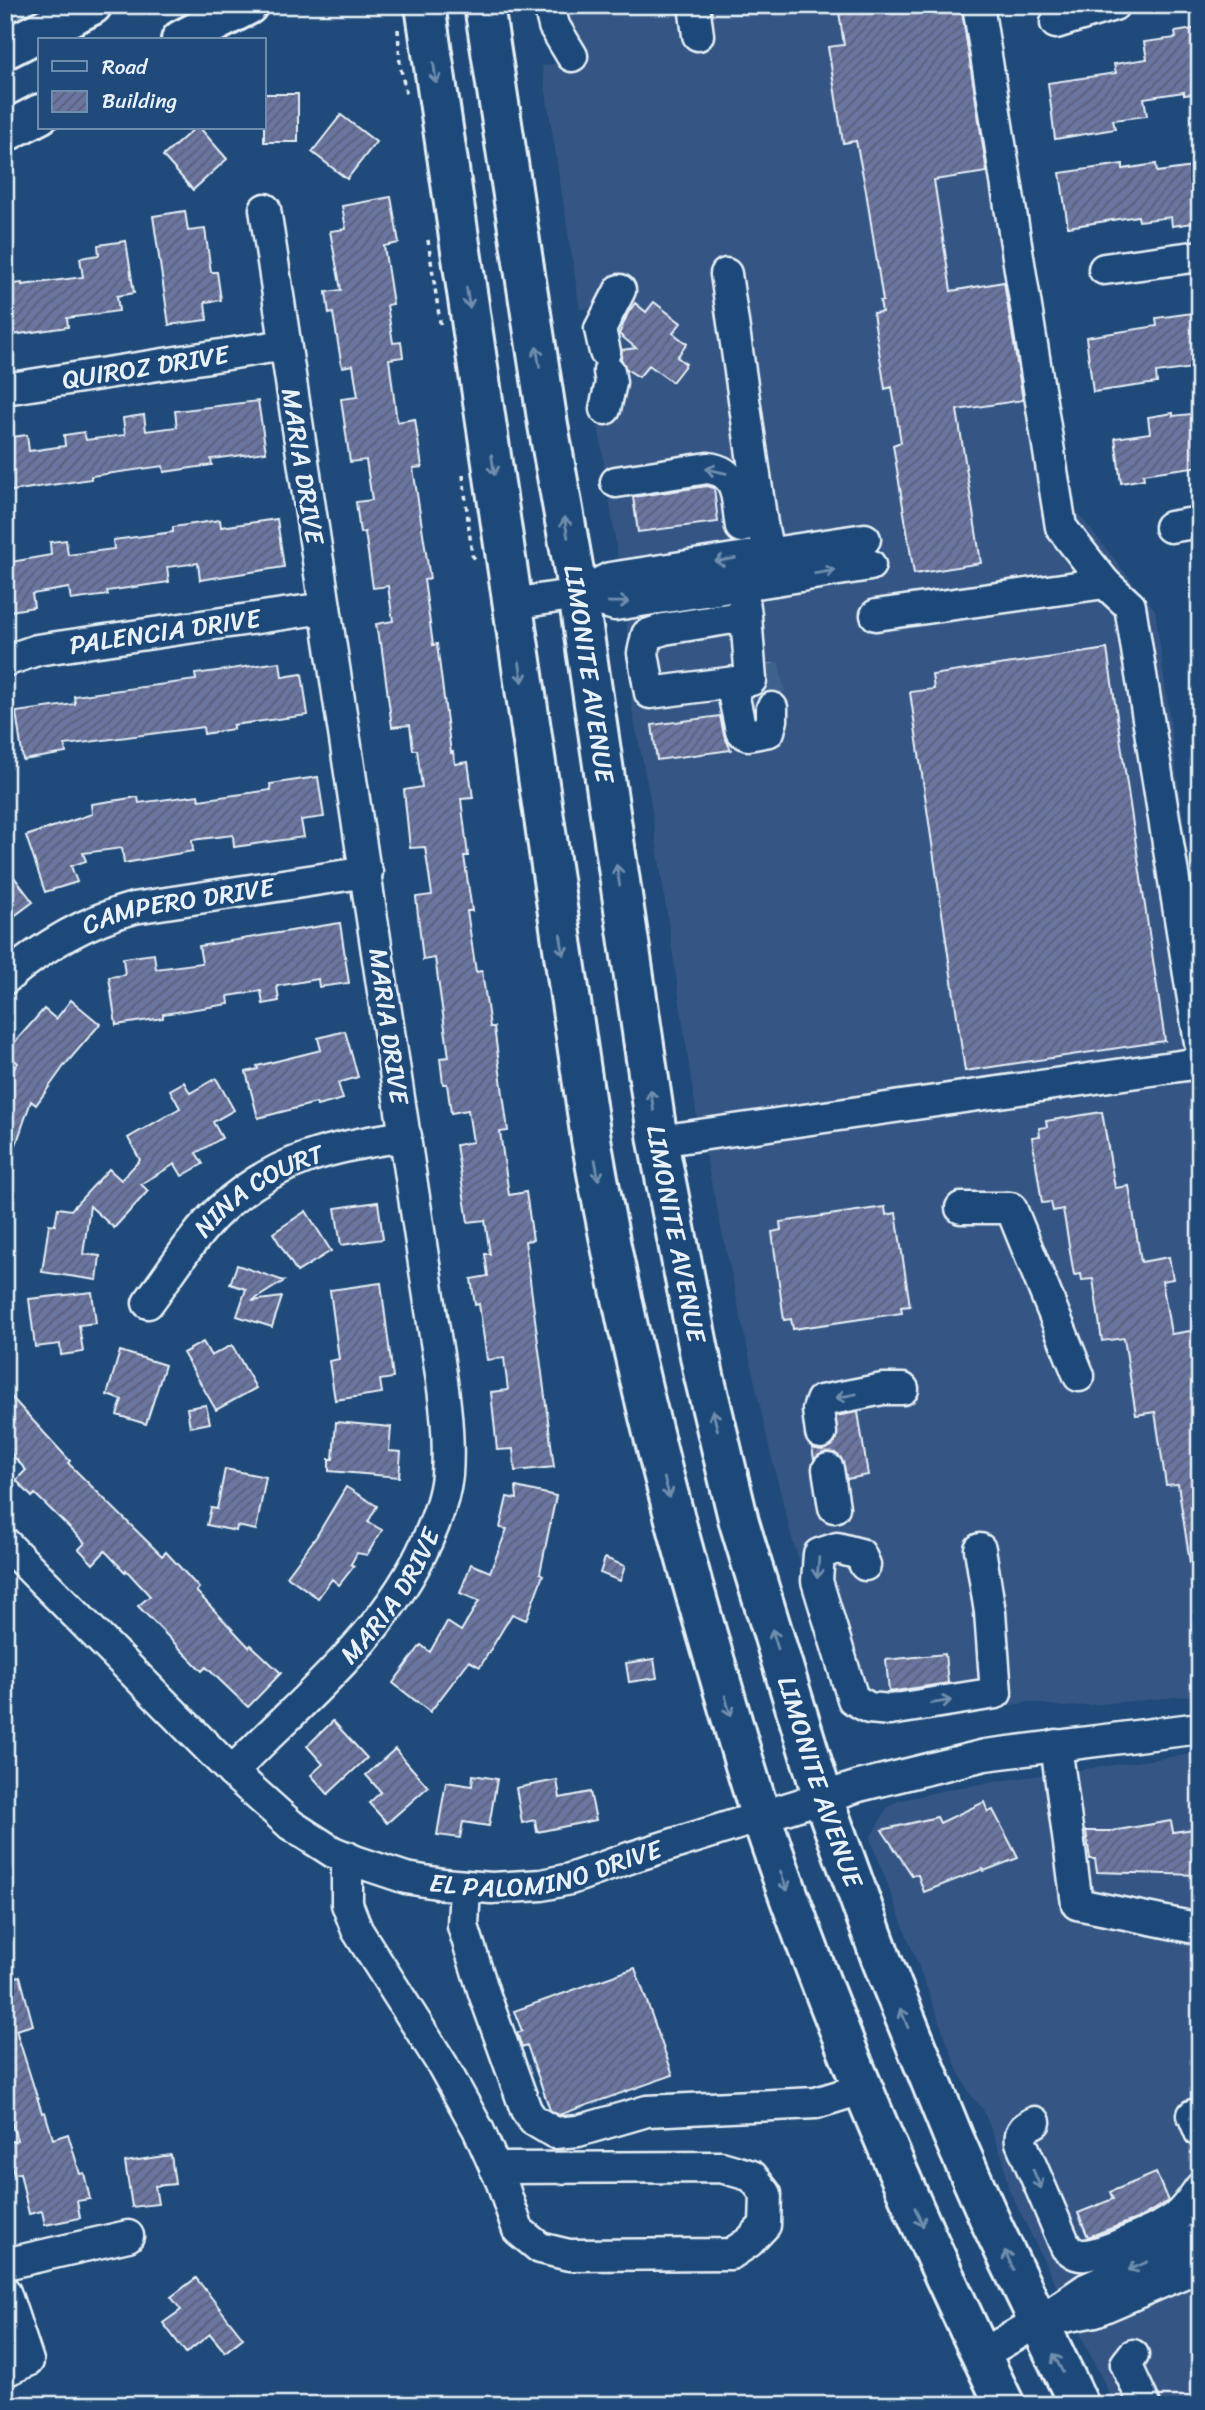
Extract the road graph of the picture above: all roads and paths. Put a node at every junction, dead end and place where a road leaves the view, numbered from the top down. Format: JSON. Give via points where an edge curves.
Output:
{"nodes":[{"id":1,"x":92,"y":5,"type":"edge"},
{"id":2,"x":248,"y":5,"type":"edge"},
{"id":3,"x":425,"y":5,"type":"edge"},
{"id":4,"x":484,"y":5,"type":"edge"},
{"id":5,"x":550,"y":5,"type":"edge"},
{"id":6,"x":694,"y":5,"type":"edge"},
{"id":7,"x":978,"y":5,"type":"edge"},
{"id":8,"x":1114,"y":5,"type":"edge"},
{"id":9,"x":1056,"y":23,"type":"dead end"},
{"id":10,"x":698,"y":36,"type":"dead end"},
{"id":11,"x":185,"y":38,"type":"edge"},
{"id":12,"x":5,"y":49,"type":"edge"},
{"id":13,"x":572,"y":56,"type":"dead end"},
{"id":14,"x":38,"y":115,"type":"edge"},
{"id":15,"x":5,"y":132,"type":"edge"},
{"id":16,"x":265,"y":209,"type":"dead end"},
{"id":17,"x":1200,"y":256,"type":"edge"},
{"id":18,"x":1104,"y":268,"type":"dead end"},
{"id":19,"x":726,"y":274,"type":"dead end"},
{"id":20,"x":620,"y":290,"type":"dead end"},
{"id":21,"x":285,"y":345,"type":"junction"},
{"id":22,"x":5,"y":389,"type":"edge"},
{"id":23,"x":605,"y":409,"type":"dead end"},
{"id":24,"x":616,"y":482,"type":"dead end"},
{"id":25,"x":1200,"y":522,"type":"edge"},
{"id":26,"x":741,"y":527,"type":"dead end"},
{"id":27,"x":1170,"y":527,"type":"dead end"},
{"id":28,"x":868,"y":552,"type":"dead end"},
{"id":29,"x":771,"y":567,"type":"junction"},
{"id":30,"x":1105,"y":583,"type":"junction"},
{"id":31,"x":742,"y":584,"type":"junction"},
{"id":32,"x":578,"y":594,"type":"junction"},
{"id":33,"x":661,"y":597,"type":"junction"},
{"id":34,"x":512,"y":604,"type":"junction"},
{"id":35,"x":325,"y":608,"type":"junction"},
{"id":36,"x":876,"y":615,"type":"dead end"},
{"id":37,"x":747,"y":623,"type":"junction"},
{"id":38,"x":664,"y":629,"type":"junction"},
{"id":39,"x":5,"y":661,"type":"edge"},
{"id":40,"x":764,"y":665,"type":"tunnel mouth"},
{"id":41,"x":731,"y":683,"type":"junction"},
{"id":42,"x":772,"y":708,"type":"tunnel mouth"},
{"id":43,"x":367,"y":872,"type":"junction"},
{"id":44,"x":5,"y":979,"type":"edge"},
{"id":45,"x":1200,"y":1043,"type":"edge"},
{"id":46,"x":1200,"y":1063,"type":"edge"},
{"id":47,"x":405,"y":1136,"type":"junction"},
{"id":48,"x":658,"y":1141,"type":"junction"},
{"id":49,"x":961,"y":1208,"type":"dead end"},
{"id":50,"x":148,"y":1303,"type":"dead end"},
{"id":51,"x":1079,"y":1376,"type":"dead end"},
{"id":52,"x":902,"y":1389,"type":"dead end"},
{"id":53,"x":821,"y":1433,"type":"dead end"},
{"id":54,"x":828,"y":1469,"type":"dead end"},
{"id":55,"x":834,"y":1507,"type":"dead end"},
{"id":56,"x":5,"y":1543,"type":"edge"},
{"id":57,"x":980,"y":1549,"type":"dead end"},
{"id":58,"x":865,"y":1564,"type":"dead end"},
{"id":59,"x":1200,"y":1728,"type":"edge"},
{"id":60,"x":1056,"y":1745,"type":"junction"},
{"id":61,"x":232,"y":1772,"type":"junction"},
{"id":62,"x":823,"y":1798,"type":"junction"},
{"id":63,"x":761,"y":1816,"type":"junction"},
{"id":64,"x":347,"y":1857,"type":"junction"},
{"id":65,"x":465,"y":1886,"type":"junction"},
{"id":66,"x":1200,"y":1929,"type":"edge"},
{"id":67,"x":864,"y":2088,"type":"junction"},
{"id":68,"x":1035,"y":2122,"type":"dead end"},
{"id":69,"x":495,"y":2168,"type":"junction"},
{"id":70,"x":1200,"y":2188,"type":"edge"},
{"id":71,"x":128,"y":2236,"type":"dead end"},
{"id":72,"x":1200,"y":2238,"type":"edge"},
{"id":73,"x":5,"y":2264,"type":"edge"},
{"id":74,"x":1200,"y":2266,"type":"edge"},
{"id":75,"x":5,"y":2292,"type":"edge"},
{"id":76,"x":1038,"y":2322,"type":"junction"},
{"id":77,"x":981,"y":2355,"type":"junction"},
{"id":78,"x":1133,"y":2355,"type":"dead end"},
{"id":79,"x":5,"y":2371,"type":"edge"},
{"id":80,"x":1005,"y":2405,"type":"edge"},
{"id":81,"x":1079,"y":2405,"type":"edge"},
{"id":82,"x":1145,"y":2405,"type":"edge"}],
"edges":[{"from":1,"to":12,"type":"main road"},
{"from":2,"to":11,"type":"main road"},
{"from":3,"to":34,"type":"main road","one_way":true},
{"from":32,"to":4,"type":"main road","name":"LIMONITE AVENUE","one_way":true},
{"from":5,"to":13,"type":"street","via":[[554,26]]},
{"from":6,"to":10,"type":"street"},
{"from":7,"to":30,"type":"street","via":[[1061,527]]},
{"from":8,"to":9,"type":"street"},
{"from":14,"to":15,"type":"main road"},
{"from":16,"to":21,"type":"street","name":"MARIA DRIVE"},
{"from":17,"to":18,"type":"street"},
{"from":19,"to":29,"type":"street"},
{"from":20,"to":23,"type":"street","via":[[600,329],[611,383]]},
{"from":21,"to":22,"type":"street","name":"QUIROZ DRIVE"},
{"from":21,"to":35,"type":"street","name":"MARIA DRIVE"},
{"from":26,"to":24,"type":"street","one_way":true,"via":[[733,483],[729,474],[718,469]]},
{"from":25,"to":27,"type":"street"},
{"from":28,"to":29,"type":"street"},
{"from":29,"to":31,"type":"street"},
{"from":29,"to":32,"type":"street","one_way":true,"via":[[610,578]]},
{"from":30,"to":36,"type":"street"},
{"from":30,"to":45,"type":"street","via":[[1130,606]]},
{"from":31,"to":33,"type":"street"},
{"from":31,"to":37,"type":"street"},
{"from":32,"to":33,"type":"street","one_way":true,"via":[[615,605]]},
{"from":32,"to":34,"type":"street"},
{"from":48,"to":32,"type":"main road","name":"LIMONITE AVENUE","one_way":true},
{"from":33,"to":38,"type":"street"},
{"from":34,"to":63,"type":"main road","one_way":true,"via":[[613,1260],[685,1557]]},
{"from":35,"to":39,"type":"street","name":"PALENCIA DRIVE","via":[[37,650]]},
{"from":35,"to":43,"type":"street","name":"MARIA DRIVE"},
{"from":37,"to":38,"type":"street"},
{"from":37,"to":40,"type":"street","via":[[763,652]]},
{"from":37,"to":41,"type":"street","via":[[751,680]]},
{"from":38,"to":41,"type":"street","via":[[648,635],[643,653],[650,693]]},
{"from":41,"to":42,"type":"street","via":[[741,731],[748,735],[769,731]]},
{"from":43,"to":44,"type":"street","name":"CAMPERO DRIVE","via":[[101,917],[71,932]]},
{"from":43,"to":47,"type":"street","name":"MARIA DRIVE"},
{"from":46,"to":48,"type":"street"},
{"from":47,"to":50,"type":"street","name":"NINA COURT","via":[[319,1152],[252,1184],[219,1211]]},
{"from":47,"to":61,"type":"street","name":"MARIA DRIVE","via":[[447,1438],[447,1477],[436,1520],[404,1588],[385,1615]]},
{"from":62,"to":48,"type":"main road","name":"LIMONITE AVENUE","one_way":true,"via":[[739,1522],[701,1363]]},
{"from":49,"to":51,"type":"street","via":[[1011,1208]]},
{"from":52,"to":53,"type":"street","one_way":true,"via":[[883,1388],[821,1401]]},
{"from":54,"to":55,"type":"street"},
{"from":56,"to":61,"type":"street","name":"EL PALOMINO DRIVE"},
{"from":58,"to":57,"type":"street","one_way":true,"via":[[860,1554],[836,1548],[819,1555],[817,1581],[853,1699],[869,1708],[890,1710],[996,1693]]},
{"from":59,"to":60,"type":"street","name":"EL PALOMINO DRIVE"},
{"from":60,"to":62,"type":"street","name":"EL PALOMINO DRIVE","via":[[985,1755]]},
{"from":60,"to":66,"type":"street","via":[[1077,1904]]},
{"from":61,"to":64,"type":"street","name":"EL PALOMINO DRIVE","via":[[291,1825]]},
{"from":62,"to":63,"type":"street","name":"EL PALOMINO DRIVE"},
{"from":76,"to":62,"type":"main road","name":"LIMONITE AVENUE","one_way":true,"via":[[927,2075]]},
{"from":63,"to":65,"type":"street","name":"EL PALOMINO DRIVE","via":[[570,1879],[542,1885]]},
{"from":63,"to":67,"type":"main road","one_way":true},
{"from":64,"to":65,"type":"street","name":"EL PALOMINO DRIVE","via":[[406,1878]]},
{"from":64,"to":69,"type":"street","via":[[347,1905],[357,1930],[442,2064]]},
{"from":65,"to":67,"type":"street","via":[[463,1926],[522,2098],[533,2120],[555,2133],[647,2111],[816,2103]]},
{"from":67,"to":77,"type":"main road","one_way":true},
{"from":68,"to":70,"type":"street","one_way":true,"via":[[1024,2127],[1021,2142],[1066,2247],[1074,2254],[1084,2256],[1167,2224],[1180,2215]]},
{"from":69,"to":69,"type":"street","via":[[518,2230],[540,2248],[569,2255],[731,2254],[765,2225],[766,2194],[752,2176],[721,2167]]},
{"from":71,"to":73,"type":"street"},
{"from":72,"to":76,"type":"street","one_way":true,"via":[[1086,2289]]},
{"from":74,"to":76,"type":"street","via":[[1095,2311]]},
{"from":75,"to":79,"type":"street","via":[[28,2361]]},
{"from":76,"to":77,"type":"street"},
{"from":81,"to":76,"type":"main road","name":"LIMONITE AVENUE","one_way":true},
{"from":77,"to":80,"type":"main road"},
{"from":78,"to":82,"type":"street","via":[[1126,2364]]}]}
